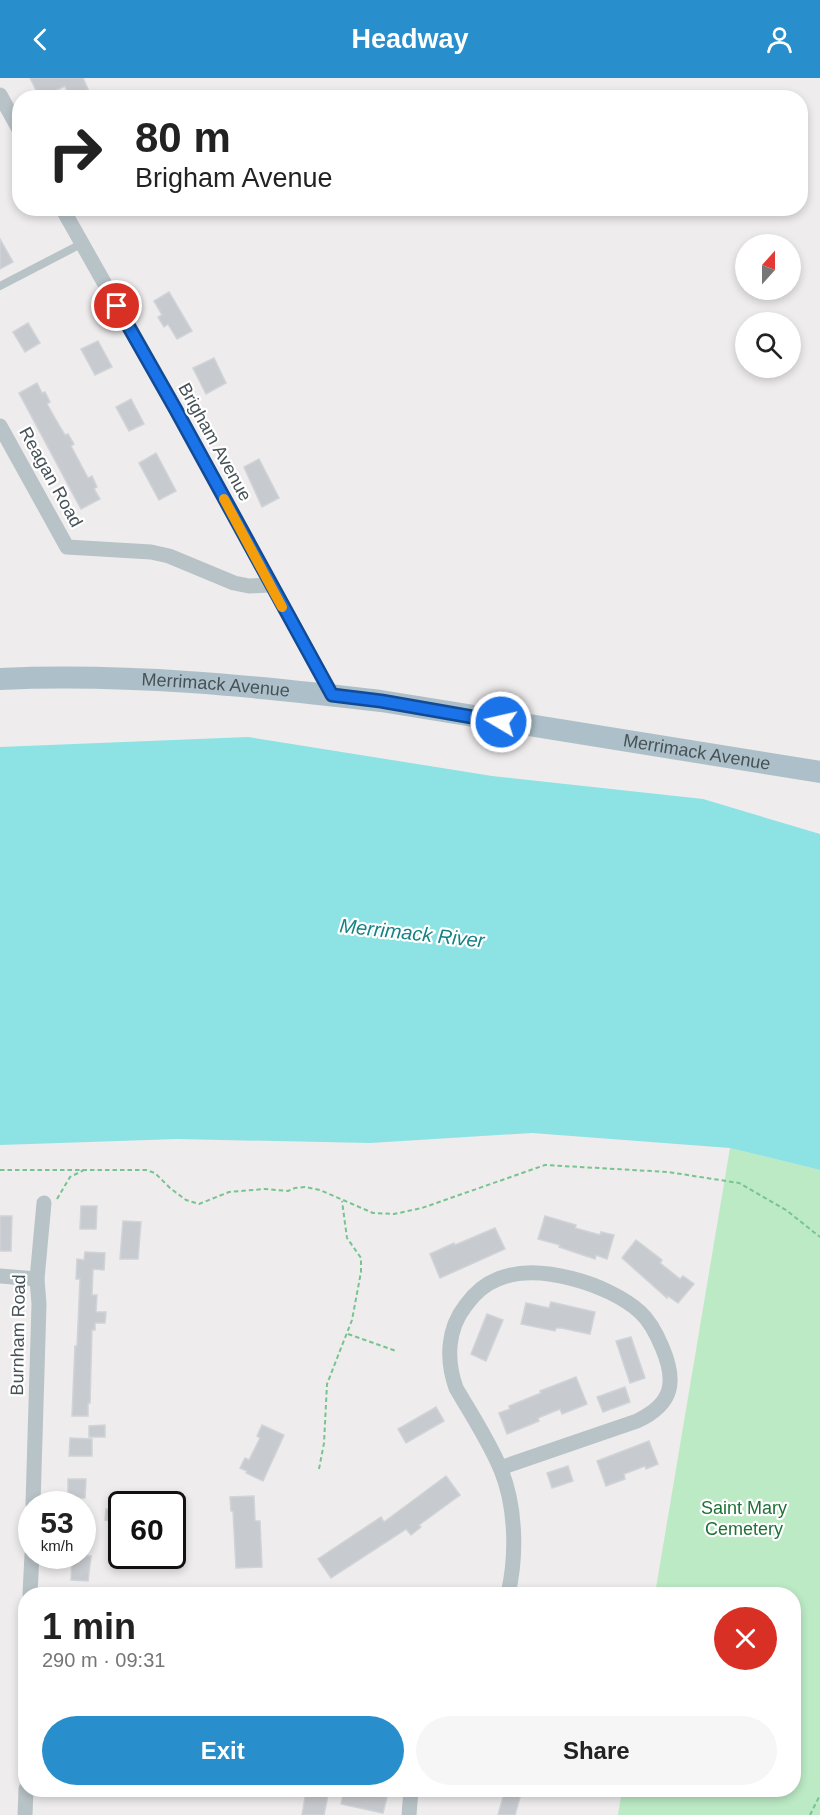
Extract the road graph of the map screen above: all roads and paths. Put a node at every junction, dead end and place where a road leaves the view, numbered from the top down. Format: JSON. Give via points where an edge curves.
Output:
{"nodes":[{"id":1,"x":0,"y":95,"type":"edge"},
{"id":2,"x":12,"y":117,"type":"edge"},
{"id":3,"x":66,"y":216,"type":"edge"},
{"id":4,"x":81,"y":244,"type":"junction"},
{"id":5,"x":0,"y":286,"type":"edge"},
{"id":6,"x":0,"y":426,"type":"edge"},
{"id":7,"x":271,"y":585,"type":"junction"},
{"id":8,"x":0,"y":679,"type":"edge"},
{"id":9,"x":332,"y":695,"type":"junction"},
{"id":10,"x":820,"y":772,"type":"edge"},
{"id":11,"x":87,"y":1169,"type":"junction"},
{"id":12,"x":0,"y":1170,"type":"edge"},
{"id":13,"x":342,"y":1199,"type":"junction"},
{"id":14,"x":44,"y":1203,"type":"joint"},
{"id":15,"x":819,"y":1236,"type":"edge"},
{"id":16,"x":0,"y":1276,"type":"edge"},
{"id":17,"x":37,"y":1279,"type":"junction"},
{"id":18,"x":348,"y":1334,"type":"junction"},
{"id":19,"x":396,"y":1351,"type":"dead end"},
{"id":20,"x":319,"y":1468,"type":"dead end"},
{"id":21,"x":500,"y":1468,"type":"junction"},
{"id":22,"x":33,"y":1491,"type":"edge"},
{"id":23,"x":31,"y":1569,"type":"edge"},
{"id":24,"x":30,"y":1587,"type":"edge"},
{"id":25,"x":509,"y":1587,"type":"edge"},
{"id":26,"x":820,"y":1795,"type":"edge"},
{"id":27,"x":26,"y":1797,"type":"edge"},
{"id":28,"x":410,"y":1797,"type":"edge"},
{"id":29,"x":25,"y":1815,"type":"edge"},
{"id":30,"x":409,"y":1815,"type":"edge"},
{"id":31,"x":810,"y":1815,"type":"edge"}],
"edges":[{"from":1,"to":2,"type":"street"},
{"from":3,"to":4,"type":"street","name":"Brigham Avenue"},
{"from":4,"to":5,"type":"lane"},
{"from":4,"to":7,"type":"street","name":"Brigham Avenue"},
{"from":6,"to":7,"type":"street","name":"Reagan Road","via":[[67,548],[151,552],[234,583]]},
{"from":7,"to":9,"type":"street","name":"Brigham Avenue"},
{"from":8,"to":9,"type":"main road","name":"Merrimack Avenue","via":[[212,682]]},
{"from":9,"to":10,"type":"main road","name":"Merrimack Avenue"},
{"from":11,"to":12,"type":"path"},
{"from":11,"to":13,"type":"path","via":[[146,1170],[186,1200],[199,1204],[229,1192],[265,1189],[320,1190]]},
{"from":11,"to":14,"type":"path","via":[[70,1177],[56,1201]]},
{"from":13,"to":15,"type":"path","via":[[373,1214],[394,1214],[546,1166],[668,1172],[739,1184],[786,1210]]},
{"from":13,"to":18,"type":"path","via":[[347,1238],[362,1263]]},
{"from":14,"to":17,"type":"street","name":"Burnham Road"},
{"from":16,"to":17,"type":"street"},
{"from":17,"to":22,"type":"street","name":"Burnham Road"},
{"from":18,"to":19,"type":"path"},
{"from":18,"to":20,"type":"path","via":[[327,1384]]},
{"from":21,"to":21,"type":"street","via":[[451,1374],[451,1337],[473,1296],[498,1279],[532,1273],[598,1287],[616,1294],[641,1313],[660,1340],[671,1373],[662,1404],[637,1421]]},
{"from":21,"to":25,"type":"street","via":[[511,1508],[513,1560]]},
{"from":23,"to":24,"type":"street"},
{"from":26,"to":31,"type":"path"},
{"from":27,"to":29,"type":"street"},
{"from":28,"to":30,"type":"street"}]}
